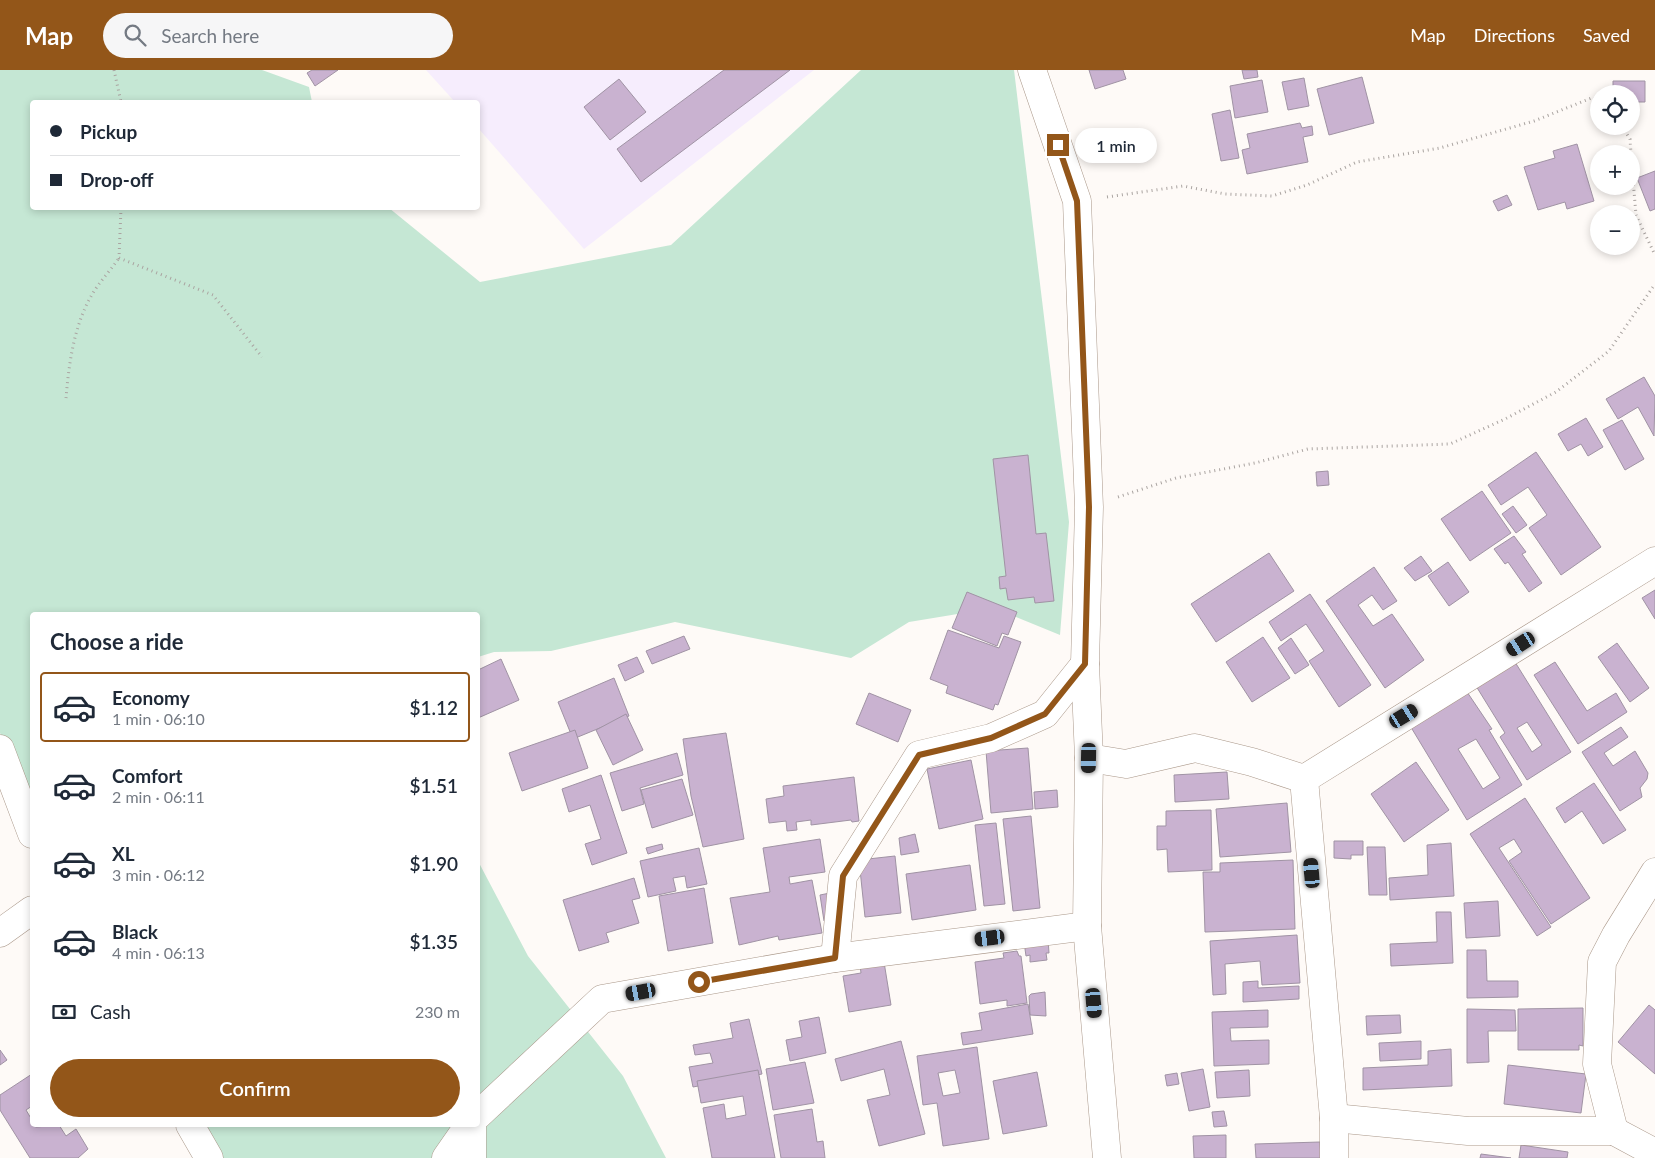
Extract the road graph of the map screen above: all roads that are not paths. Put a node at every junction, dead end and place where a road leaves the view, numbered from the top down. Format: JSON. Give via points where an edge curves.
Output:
{"nodes":[{"id":1,"x":1032,"y":70,"type":"edge"},
{"id":2,"x":1655,"y":561,"type":"edge"},
{"id":3,"x":1085,"y":664,"type":"junction"},
{"id":4,"x":0,"y":749,"type":"edge"},
{"id":5,"x":1089,"y":758,"type":"junction"},
{"id":6,"x":1304,"y":779,"type":"junction"},
{"id":7,"x":30,"y":829,"type":"edge"},
{"id":8,"x":1655,"y":872,"type":"edge"},
{"id":9,"x":30,"y":911,"type":"edge"},
{"id":10,"x":1087,"y":926,"type":"junction"},
{"id":11,"x":0,"y":933,"type":"edge"},
{"id":12,"x":835,"y":958,"type":"junction"},
{"id":13,"x":480,"y":1113,"type":"edge"},
{"id":14,"x":1334,"y":1118,"type":"junction"},
{"id":15,"x":191,"y":1127,"type":"edge"},
{"id":16,"x":469,"y":1127,"type":"edge"},
{"id":17,"x":470,"y":1127,"type":"edge"},
{"id":18,"x":1614,"y":1131,"type":"junction"},
{"id":19,"x":1655,"y":1153,"type":"edge"},
{"id":20,"x":209,"y":1158,"type":"edge"},
{"id":21,"x":446,"y":1158,"type":"edge"},
{"id":22,"x":472,"y":1158,"type":"edge"},
{"id":23,"x":1108,"y":1158,"type":"edge"},
{"id":24,"x":1334,"y":1158,"type":"edge"}],
"edges":[{"from":1,"to":3,"type":"street","via":[[1077,201],[1089,507]]},
{"from":2,"to":6,"type":"street"},
{"from":3,"to":5,"type":"street"},
{"from":3,"to":12,"type":"street","via":[[1045,714],[991,738],[919,755],[843,876]]},
{"from":4,"to":7,"type":"street"},
{"from":5,"to":6,"type":"street","via":[[1126,764],[1194,748]]},
{"from":5,"to":10,"type":"street"},
{"from":6,"to":14,"type":"street"},
{"from":8,"to":18,"type":"street","via":[[1602,962],[1597,1064]]},
{"from":9,"to":11,"type":"street"},
{"from":10,"to":12,"type":"street"},
{"from":10,"to":23,"type":"street"},
{"from":12,"to":13,"type":"street","via":[[602,999]]},
{"from":14,"to":18,"type":"street","via":[[1468,1130]]},
{"from":14,"to":24,"type":"street"},
{"from":15,"to":20,"type":"street"},
{"from":16,"to":21,"type":"street"},
{"from":17,"to":22,"type":"street"},
{"from":18,"to":19,"type":"street"}]}
